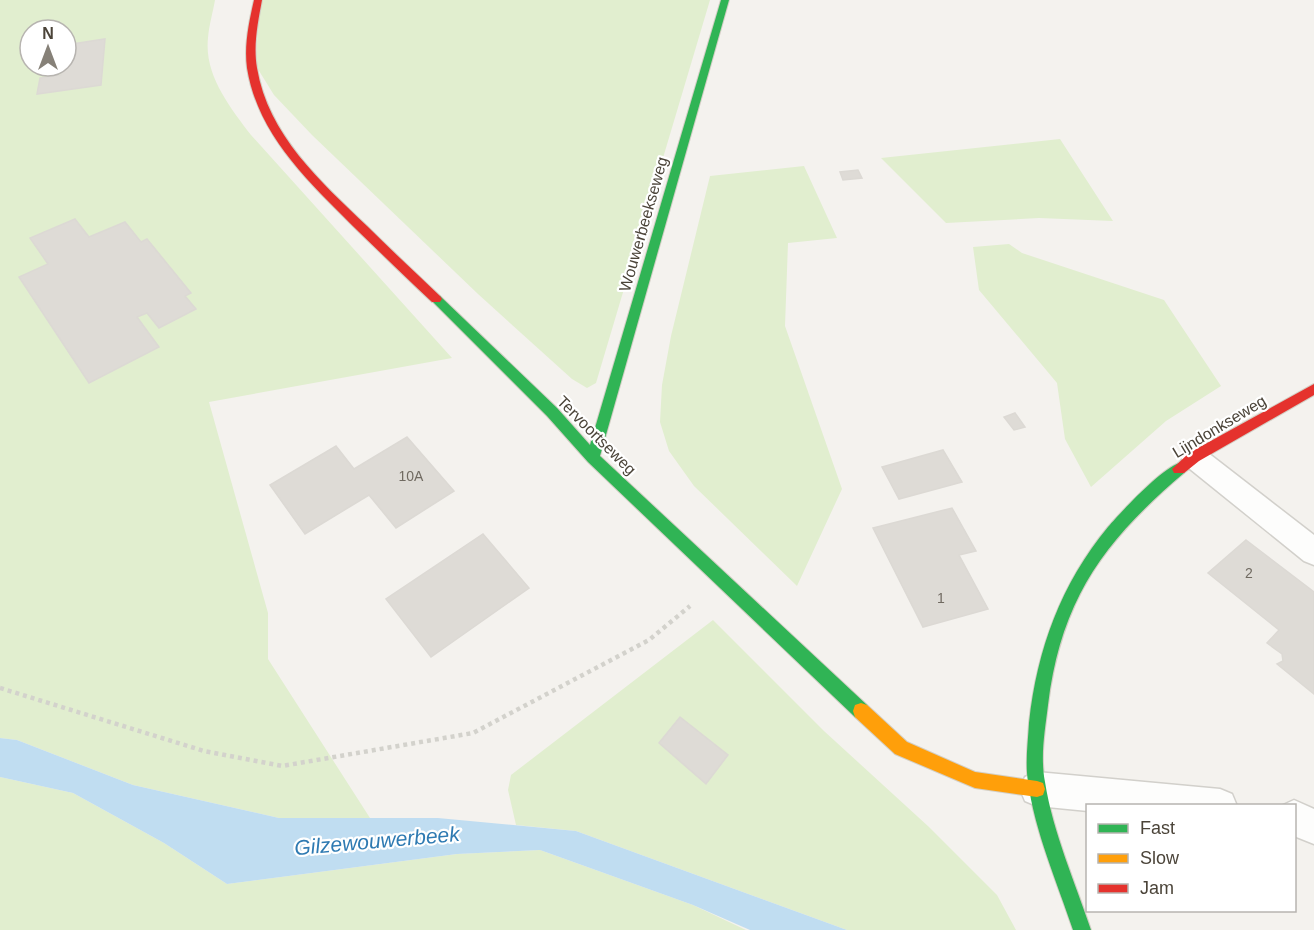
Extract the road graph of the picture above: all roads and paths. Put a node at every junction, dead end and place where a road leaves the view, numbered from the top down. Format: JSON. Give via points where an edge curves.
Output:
{"nodes":[{"id":1,"x":258,"y":0,"type":"edge"},
{"id":2,"x":725,"y":0,"type":"edge"},
{"id":3,"x":1314,"y":389,"type":"edge"},
{"id":4,"x":1194,"y":457,"type":"junction"},
{"id":5,"x":593,"y":458,"type":"junction"},
{"id":6,"x":1314,"y":552,"type":"edge"},
{"id":7,"x":723,"y":579,"type":"junction"},
{"id":8,"x":0,"y":688,"type":"edge"},
{"id":9,"x":1037,"y":789,"type":"junction"},
{"id":10,"x":1198,"y":804,"type":"edge"},
{"id":11,"x":1296,"y":818,"type":"edge"},
{"id":12,"x":1314,"y":827,"type":"edge"},
{"id":13,"x":1082,"y":930,"type":"edge"}],
"edges":[{"from":1,"to":5,"type":"street","name":"Tervoortseweg","via":[[250,34],[252,69],[267,120],[277,136],[327,194],[552,412]]},
{"from":2,"to":5,"type":"street","name":"Wouwerbeekseweg"},
{"from":3,"to":4,"type":"street","name":"Lijndonkseweg"},
{"from":4,"to":6,"type":"lane"},
{"from":4,"to":9,"type":"street","name":"Lijndonkseweg","via":[[1156,487],[1106,537],[1066,600],[1041,679]]},
{"from":5,"to":7,"type":"street","name":"Tervoortseweg"},
{"from":7,"to":8,"type":"path","via":[[649,640],[474,733],[282,766],[204,751]]},
{"from":7,"to":9,"type":"street","name":"Tervoortseweg","via":[[901,748],[975,780]]},
{"from":9,"to":10,"type":"lane"},
{"from":9,"to":13,"type":"street","name":"Lijndonkseweg"},
{"from":11,"to":12,"type":"lane"}]}
